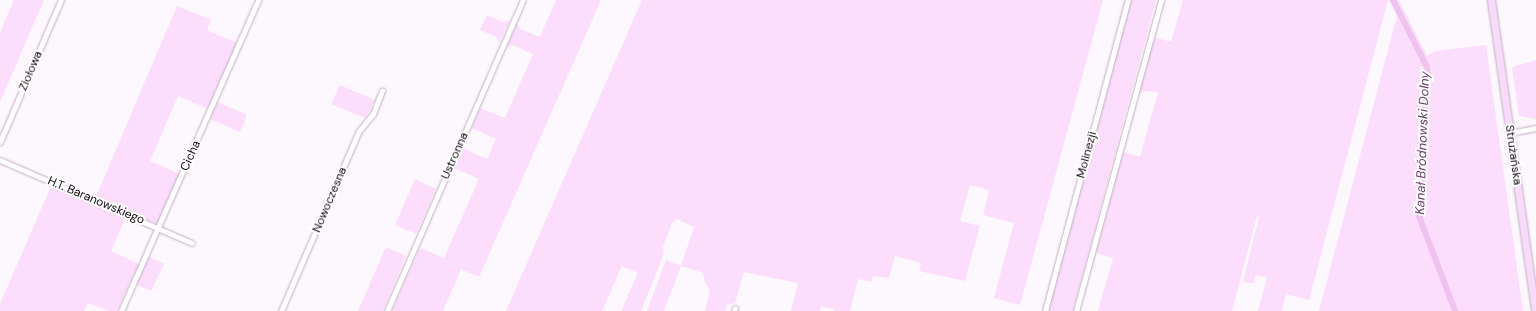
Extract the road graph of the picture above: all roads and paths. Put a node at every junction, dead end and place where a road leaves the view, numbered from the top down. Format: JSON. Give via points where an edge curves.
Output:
{"nodes":[{"id":1,"x":61,"y":0,"type":"edge"},
{"id":2,"x":258,"y":0,"type":"edge"},
{"id":3,"x":523,"y":0,"type":"edge"},
{"id":4,"x":1128,"y":0,"type":"edge"},
{"id":5,"x":1161,"y":0,"type":"edge"},
{"id":6,"x":1491,"y":0,"type":"edge"},
{"id":7,"x":382,"y":91,"type":"dead end"},
{"id":8,"x":1536,"y":128,"type":"edge"},
{"id":9,"x":1510,"y":133,"type":"junction"},
{"id":10,"x":0,"y":142,"type":"edge"},
{"id":11,"x":0,"y":160,"type":"edge"},
{"id":12,"x":158,"y":228,"type":"junction"},
{"id":13,"x":192,"y":243,"type":"dead end"},
{"id":14,"x":121,"y":311,"type":"edge"},
{"id":15,"x":281,"y":311,"type":"edge"},
{"id":16,"x":387,"y":311,"type":"edge"},
{"id":17,"x":1045,"y":311,"type":"edge"},
{"id":18,"x":1076,"y":311,"type":"edge"},
{"id":19,"x":1535,"y":311,"type":"edge"}],
"edges":[{"from":1,"to":10,"type":"street","name":"Ziołowa"},
{"from":2,"to":12,"type":"street","name":"Cicha"},
{"from":3,"to":16,"type":"street","name":"Ustronna"},
{"from":4,"to":17,"type":"street","name":"Molinezji"},
{"from":5,"to":18,"type":"street"},
{"from":6,"to":9,"type":"main road","name":"Strużańska"},
{"from":7,"to":15,"type":"street","name":"Nowoczesna","via":[[373,114],[359,131]]},
{"from":8,"to":9,"type":"street"},
{"from":9,"to":19,"type":"main road","name":"Strużańska"},
{"from":11,"to":12,"type":"street","name":"H.T. Baranowskiego"},
{"from":12,"to":13,"type":"street","name":"H.T. Baranowskiego"},
{"from":12,"to":14,"type":"street","name":"Cicha"}]}
